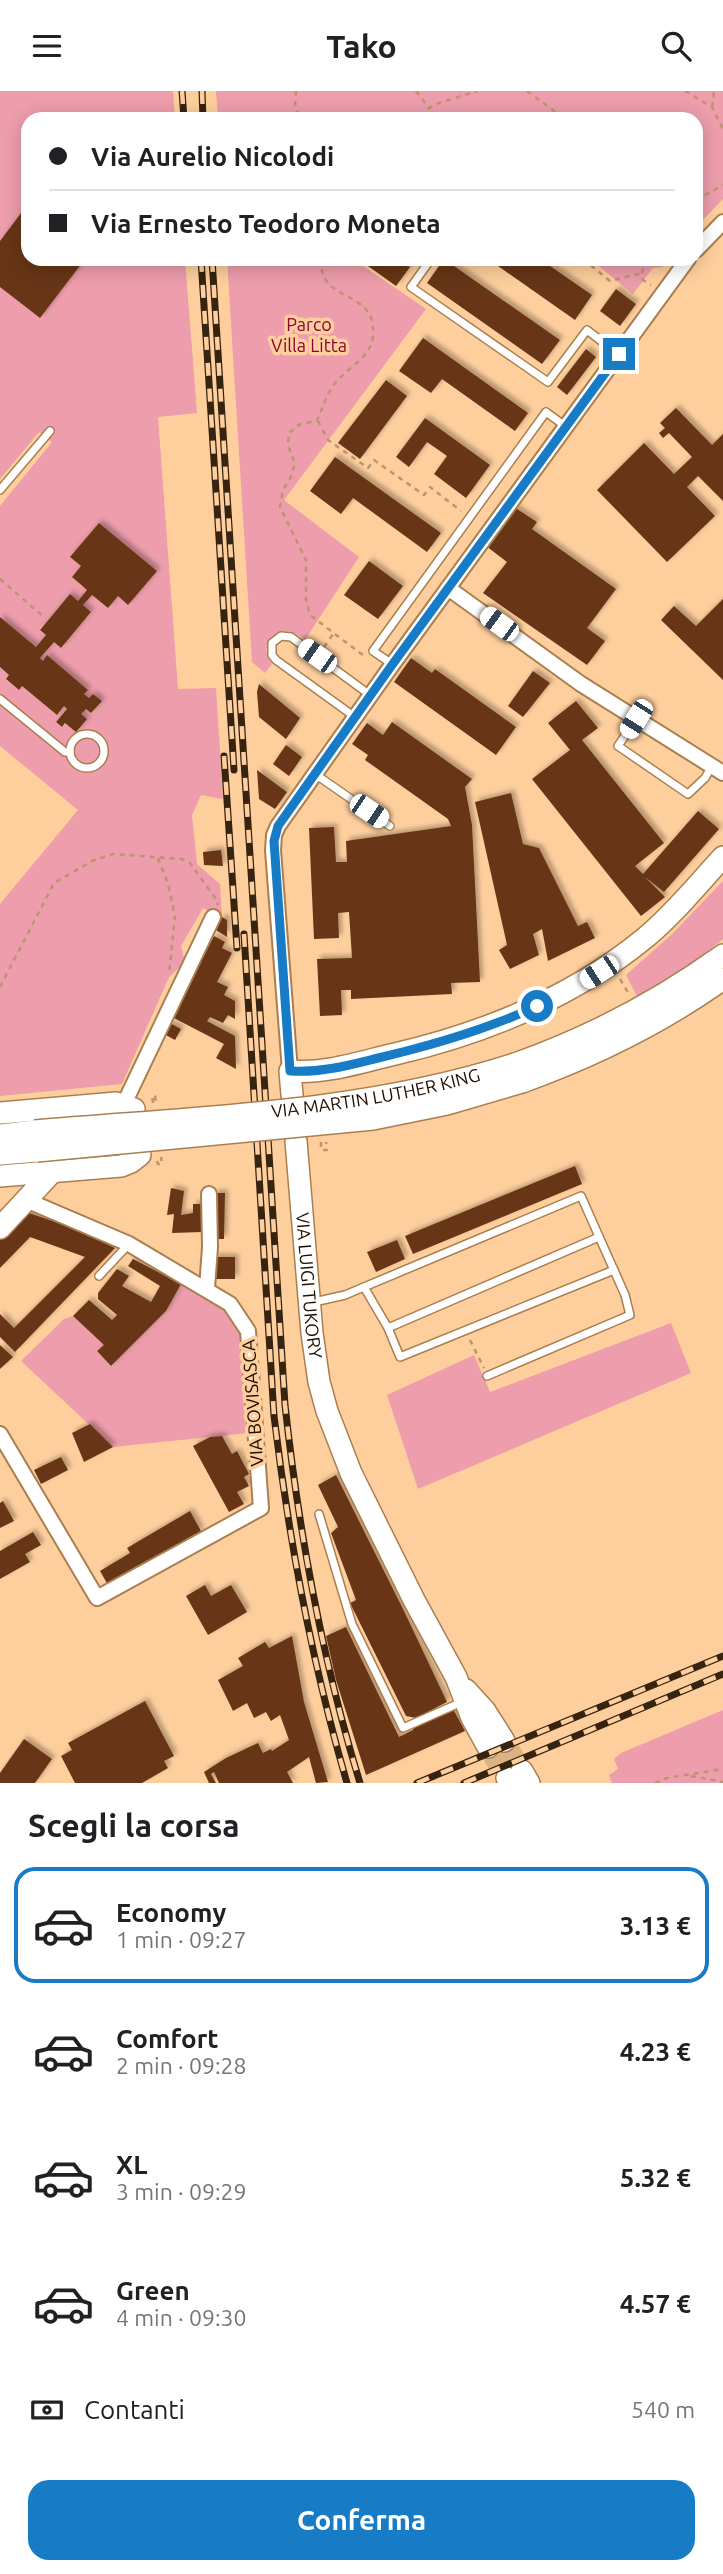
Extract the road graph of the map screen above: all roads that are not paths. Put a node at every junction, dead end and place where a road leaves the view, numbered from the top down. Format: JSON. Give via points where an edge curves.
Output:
{"nodes":[{"id":1,"x":723,"y":222,"type":"edge"},
{"id":2,"x":703,"y":243,"type":"edge"},
{"id":3,"x":426,"y":266,"type":"edge"},
{"id":4,"x":683,"y":266,"type":"edge"},
{"id":5,"x":619,"y":354,"type":"junction"},
{"id":6,"x":565,"y":426,"type":"junction"},
{"id":7,"x":51,"y":432,"type":"dead end"},
{"id":8,"x":0,"y":490,"type":"edge"},
{"id":9,"x":448,"y":588,"type":"junction"},
{"id":10,"x":389,"y":669,"type":"junction"},
{"id":11,"x":371,"y":696,"type":"junction"},
{"id":12,"x":0,"y":699,"type":"edge"},
{"id":13,"x":355,"y":717,"type":"junction"},
{"id":14,"x":636,"y":719,"type":"junction"},
{"id":15,"x":70,"y":752,"type":"junction"},
{"id":16,"x":717,"y":770,"type":"edge"},
{"id":17,"x":315,"y":774,"type":"junction"},
{"id":18,"x":390,"y":825,"type":"dead end"},
{"id":19,"x":723,"y":857,"type":"edge"},
{"id":20,"x":213,"y":917,"type":"road end"},
{"id":21,"x":723,"y":955,"type":"edge"},
{"id":22,"x":723,"y":979,"type":"edge"},
{"id":23,"x":290,"y":1071,"type":"junction"},
{"id":24,"x":518,"y":1073,"type":"junction"},
{"id":25,"x":292,"y":1095,"type":"dead end"},
{"id":26,"x":137,"y":1105,"type":"joint"},
{"id":27,"x":0,"y":1113,"type":"edge"},
{"id":28,"x":0,"y":1135,"type":"edge"},
{"id":29,"x":36,"y":1141,"type":"junction"},
{"id":30,"x":296,"y":1141,"type":"dead end"},
{"id":31,"x":0,"y":1154,"type":"edge"},
{"id":32,"x":148,"y":1155,"type":"road end"},
{"id":33,"x":52,"y":1172,"type":"junction"},
{"id":34,"x":0,"y":1176,"type":"edge"},
{"id":35,"x":0,"y":1188,"type":"edge"},
{"id":36,"x":209,"y":1195,"type":"dead end"},
{"id":37,"x":26,"y":1200,"type":"junction"},
{"id":38,"x":5,"y":1223,"type":"edge"},
{"id":39,"x":599,"y":1237,"type":"junction"},
{"id":40,"x":129,"y":1244,"type":"junction"},
{"id":41,"x":614,"y":1270,"type":"junction"},
{"id":42,"x":99,"y":1276,"type":"dead end"},
{"id":43,"x":363,"y":1286,"type":"junction"},
{"id":44,"x":206,"y":1288,"type":"junction"},
{"id":45,"x":310,"y":1303,"type":"junction"},
{"id":46,"x":388,"y":1328,"type":"junction"},
{"id":47,"x":487,"y":1376,"type":"road end"},
{"id":48,"x":0,"y":1434,"type":"edge"},
{"id":49,"x":318,"y":1514,"type":"dead end"},
{"id":50,"x":469,"y":1698,"type":"junction"},
{"id":51,"x":496,"y":1744,"type":"tunnel mouth"}],
"edges":[{"from":1,"to":2,"type":"street"},
{"from":3,"to":5,"type":"lane","via":[[411,287],[548,382],[587,330]]},
{"from":4,"to":5,"type":"street"},
{"from":5,"to":6,"type":"street"},
{"from":6,"to":9,"type":"street"},
{"from":6,"to":10,"type":"lane","via":[[546,412],[469,517],[373,651]]},
{"from":7,"to":8,"type":"lane"},
{"from":9,"to":10,"type":"street"},
{"from":9,"to":14,"type":"street"},
{"from":10,"to":11,"type":"street"},
{"from":11,"to":13,"type":"street"},
{"from":11,"to":13,"type":"lane","via":[[287,636],[275,639],[271,648],[276,660]]},
{"from":12,"to":15,"type":"lane","via":[[65,753]]},
{"from":13,"to":17,"type":"street"},
{"from":14,"to":16,"type":"street"},
{"from":14,"to":16,"type":"lane","via":[[618,745],[688,794]]},
{"from":15,"to":15,"type":"lane","via":[[74,741],[86,734],[98,738],[104,750],[98,764],[87,768],[76,764]]},
{"from":17,"to":18,"type":"lane"},
{"from":17,"to":23,"type":"street","via":[[274,835]]},
{"from":19,"to":23,"type":"street","via":[[646,937],[611,964],[516,1016],[416,1049],[324,1071]]},
{"from":20,"to":26,"type":"street"},
{"from":21,"to":24,"type":"street","name":"VIA MARTIN LUTHER KING","via":[[626,1017]]},
{"from":22,"to":24,"type":"street","name":"VIA MARTIN LUTHER KING","via":[[618,1043]]},
{"from":23,"to":25,"type":"street"},
{"from":24,"to":29,"type":"street","name":"VIA MARTIN LUTHER KING","bridge":true,"via":[[365,1101]]},
{"from":26,"to":27,"type":"street"},
{"from":28,"to":29,"type":"street","name":"VIA MARTIN LUTHER KING"},
{"from":29,"to":31,"type":"street","name":"VIA MARTIN LUTHER KING"},
{"from":30,"to":45,"type":"street","name":"VIA LUIGI TUKORY"},
{"from":32,"to":33,"type":"street","via":[[121,1166]]},
{"from":33,"to":34,"type":"street"},
{"from":33,"to":37,"type":"street"},
{"from":35,"to":38,"type":"street","via":[[9,1202]]},
{"from":36,"to":44,"type":"street"},
{"from":37,"to":38,"type":"street"},
{"from":37,"to":40,"type":"street","name":"VIA BOVISASCA"},
{"from":39,"to":41,"type":"lane"},
{"from":39,"to":43,"type":"lane","via":[[581,1196]]},
{"from":39,"to":46,"type":"lane"},
{"from":40,"to":42,"type":"lane"},
{"from":40,"to":44,"type":"street","name":"VIA BOVISASCA"},
{"from":41,"to":46,"type":"lane","via":[[400,1357]]},
{"from":41,"to":47,"type":"lane","via":[[630,1315]]},
{"from":43,"to":45,"type":"lane"},
{"from":43,"to":46,"type":"lane"},
{"from":44,"to":48,"type":"street","name":"VIA BOVISASCA","via":[[230,1304],[248,1331],[261,1508],[97,1598]]},
{"from":45,"to":50,"type":"street","name":"VIA LUIGI TUKORY","via":[[318,1374],[344,1459]]},
{"from":49,"to":50,"type":"lane","via":[[352,1624],[403,1728]]},
{"from":50,"to":51,"type":"street","via":[[485,1710]]}]}
